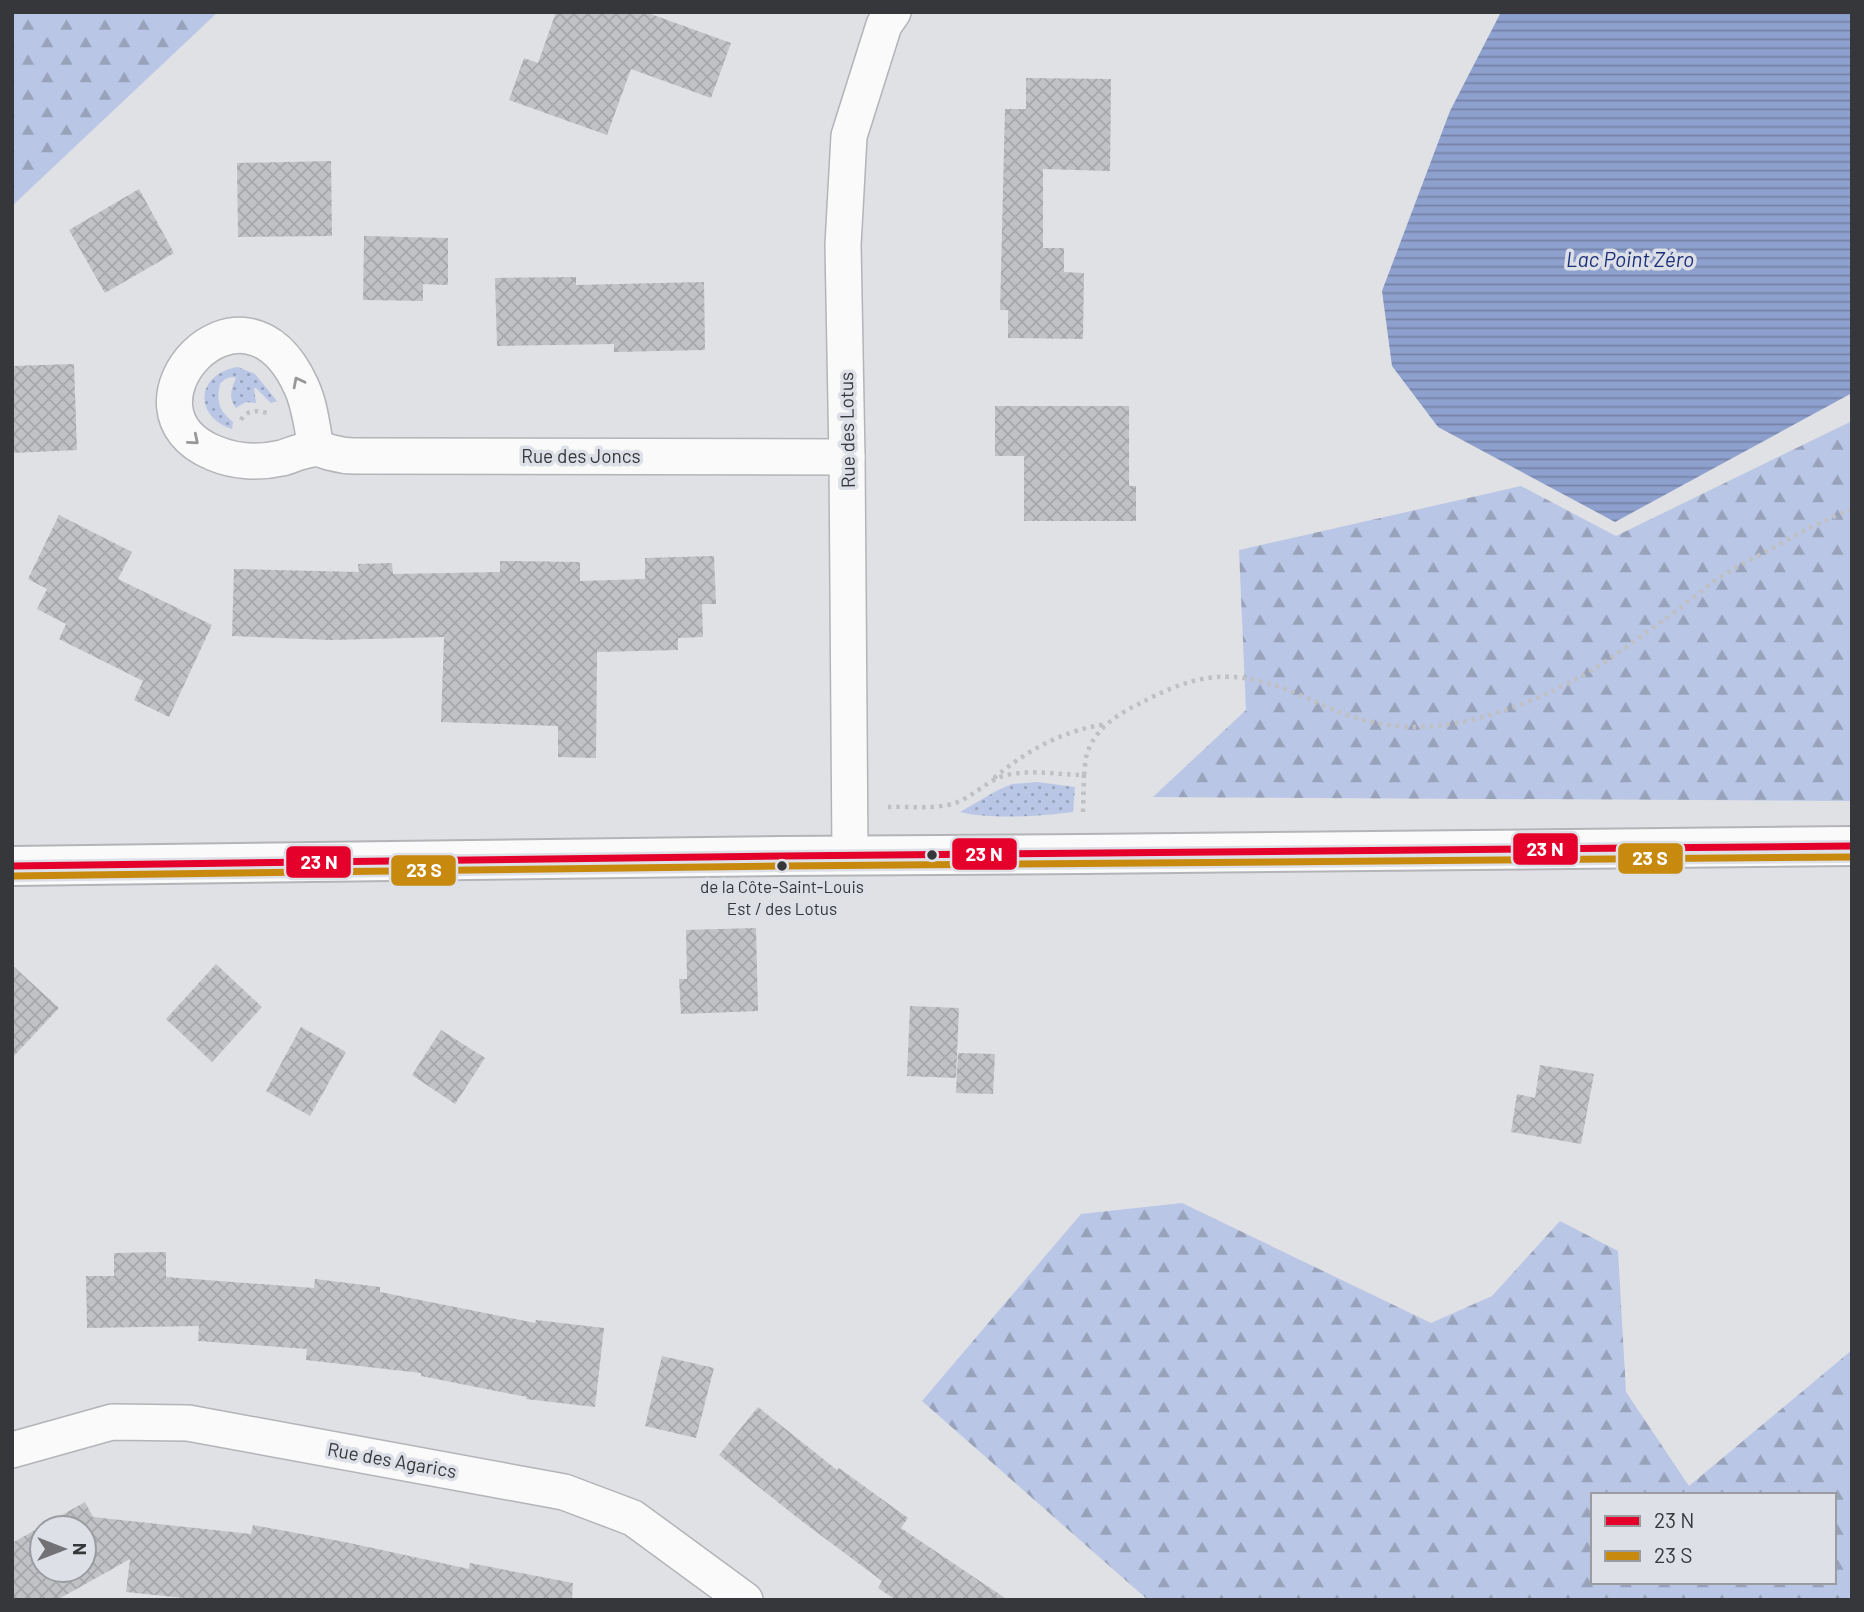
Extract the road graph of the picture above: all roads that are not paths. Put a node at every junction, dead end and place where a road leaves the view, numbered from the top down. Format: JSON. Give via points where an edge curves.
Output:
{"nodes":[{"id":1,"x":892,"y":12,"type":"edge"},
{"id":2,"x":316,"y":448,"type":"dead end"},
{"id":3,"x":847,"y":457,"type":"junction"},
{"id":4,"x":1852,"y":846,"type":"edge"},
{"id":5,"x":849,"y":855,"type":"junction"},
{"id":6,"x":12,"y":866,"type":"edge"},
{"id":7,"x":12,"y":1450,"type":"edge"},
{"id":8,"x":745,"y":1600,"type":"edge"}],
"edges":[{"from":1,"to":3,"type":"street","name":"Rue des Lotus","via":[[849,136],[843,246]]},
{"from":2,"to":3,"type":"street","name":"Rue des Joncs","via":[[354,456]]},
{"from":3,"to":5,"type":"street","name":"Rue des Lotus"},
{"from":4,"to":5,"type":"street"},
{"from":5,"to":6,"type":"street"},
{"from":7,"to":8,"type":"street","name":"Rue des Agarics","via":[[112,1422],[188,1423],[564,1492],[633,1518]]}]}
